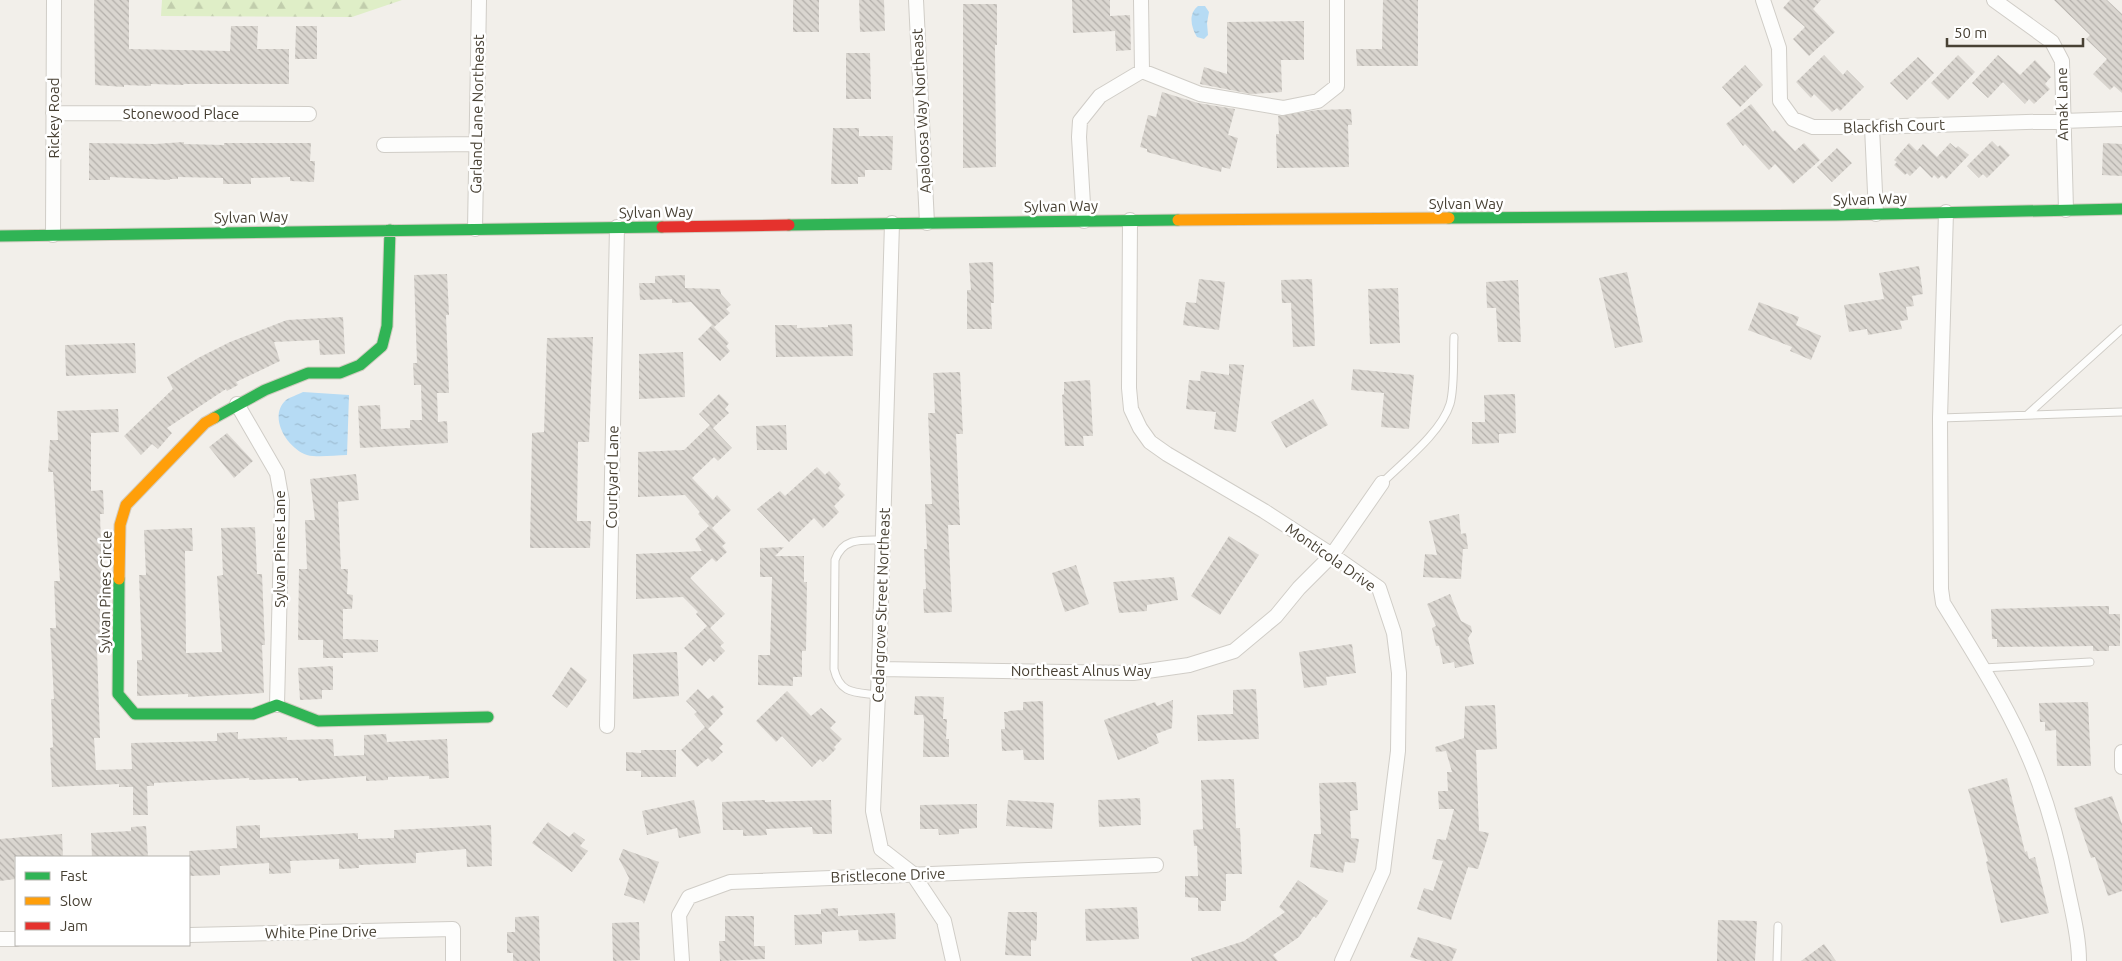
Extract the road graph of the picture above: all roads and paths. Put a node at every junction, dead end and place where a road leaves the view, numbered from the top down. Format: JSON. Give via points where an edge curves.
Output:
{"nodes":[{"id":1,"x":54,"y":0,"type":"edge"},
{"id":2,"x":479,"y":0,"type":"edge"},
{"id":3,"x":916,"y":0,"type":"edge"},
{"id":4,"x":1141,"y":0,"type":"edge"},
{"id":5,"x":1337,"y":0,"type":"edge"},
{"id":6,"x":1763,"y":0,"type":"edge"},
{"id":7,"x":1994,"y":0,"type":"edge"},
{"id":8,"x":1142,"y":71,"type":"junction"},
{"id":9,"x":53,"y":113,"type":"junction"},
{"id":10,"x":309,"y":114,"type":"dead end"},
{"id":11,"x":2122,"y":119,"type":"edge"},
{"id":12,"x":2062,"y":120,"type":"junction"},
{"id":13,"x":1872,"y":127,"type":"junction"},
{"id":14,"x":477,"y":144,"type":"junction"},
{"id":15,"x":384,"y":145,"type":"dead end"},
{"id":16,"x":2066,"y":210,"type":"junction"},
{"id":17,"x":2122,"y":210,"type":"edge"},
{"id":18,"x":1946,"y":212,"type":"junction"},
{"id":19,"x":1876,"y":214,"type":"junction"},
{"id":20,"x":1130,"y":220,"type":"junction"},
{"id":21,"x":1084,"y":221,"type":"junction"},
{"id":22,"x":892,"y":223,"type":"junction"},
{"id":23,"x":927,"y":223,"type":"junction"},
{"id":24,"x":617,"y":227,"type":"junction"},
{"id":25,"x":475,"y":229,"type":"junction"},
{"id":26,"x":390,"y":230,"type":"junction"},
{"id":27,"x":53,"y":235,"type":"junction"},
{"id":28,"x":0,"y":236,"type":"edge"},
{"id":29,"x":2122,"y":329,"type":"edge"},
{"id":30,"x":1454,"y":338,"type":"dead end"},
{"id":31,"x":237,"y":404,"type":"junction"},
{"id":32,"x":2122,"y":412,"type":"edge"},
{"id":33,"x":2027,"y":415,"type":"junction"},
{"id":34,"x":1940,"y":418,"type":"junction"},
{"id":35,"x":1382,"y":483,"type":"joint"},
{"id":36,"x":883,"y":540,"type":"junction"},
{"id":37,"x":1332,"y":555,"type":"junction"},
{"id":38,"x":2090,"y":662,"type":"dead end"},
{"id":39,"x":1982,"y":668,"type":"junction"},
{"id":40,"x":880,"y":669,"type":"junction"},
{"id":41,"x":878,"y":694,"type":"junction"},
{"id":42,"x":277,"y":705,"type":"junction"},
{"id":43,"x":488,"y":717,"type":"dead end"},
{"id":44,"x":607,"y":726,"type":"dead end"},
{"id":45,"x":2122,"y":752,"type":"edge"},
{"id":46,"x":2122,"y":767,"type":"edge"},
{"id":47,"x":1156,"y":865,"type":"dead end"},
{"id":48,"x":912,"y":873,"type":"junction"},
{"id":49,"x":1778,"y":926,"type":"dead end"},
{"id":50,"x":190,"y":935,"type":"edge"},
{"id":51,"x":0,"y":939,"type":"edge"},
{"id":52,"x":15,"y":939,"type":"edge"},
{"id":53,"x":452,"y":961,"type":"edge"},
{"id":54,"x":682,"y":961,"type":"edge"},
{"id":55,"x":954,"y":961,"type":"edge"},
{"id":56,"x":1342,"y":961,"type":"edge"},
{"id":57,"x":1777,"y":961,"type":"edge"},
{"id":58,"x":2079,"y":961,"type":"edge"}],
"edges":[{"from":1,"to":9,"type":"street","name":"Rickey Road"},
{"from":2,"to":14,"type":"street","name":"Garland Lane Northeast"},
{"from":3,"to":23,"type":"street","name":"Apaloosa Way Northeast"},
{"from":4,"to":8,"type":"street"},
{"from":5,"to":8,"type":"street","via":[[1338,86],[1318,102],[1283,108],[1200,94]]},
{"from":6,"to":13,"type":"street","name":"Blackfish Court","via":[[1779,48],[1780,101],[1793,119],[1813,128]]},
{"from":7,"to":12,"type":"street","name":"Amak Lane","via":[[2052,42],[2062,61]]},
{"from":8,"to":21,"type":"street","via":[[1100,96],[1080,121]]},
{"from":9,"to":10,"type":"street","name":"Stonewood Place"},
{"from":9,"to":27,"type":"street","name":"Rickey Road"},
{"from":11,"to":12,"type":"street","name":"Blackfish Court"},
{"from":12,"to":13,"type":"street","name":"Blackfish Court"},
{"from":12,"to":16,"type":"street","name":"Amak Lane"},
{"from":13,"to":19,"type":"street"},
{"from":14,"to":15,"type":"street"},
{"from":14,"to":25,"type":"street","name":"Garland Lane Northeast"},
{"from":16,"to":17,"type":"main road","name":"Sylvan Way"},
{"from":16,"to":18,"type":"main road","name":"Sylvan Way"},
{"from":18,"to":19,"type":"main road","name":"Sylvan Way"},
{"from":18,"to":34,"type":"street"},
{"from":19,"to":20,"type":"main road","name":"Sylvan Way"},
{"from":20,"to":21,"type":"main road","name":"Sylvan Way"},
{"from":20,"to":37,"type":"street","name":"Monticola Drive","via":[[1129,388],[1131,409],[1140,428],[1150,442],[1167,454]]},
{"from":21,"to":23,"type":"main road","name":"Sylvan Way"},
{"from":22,"to":23,"type":"main road","name":"Sylvan Way"},
{"from":22,"to":24,"type":"main road","name":"Sylvan Way"},
{"from":22,"to":36,"type":"street","name":"Cedargrove Street Northeast"},
{"from":24,"to":25,"type":"main road","name":"Sylvan Way"},
{"from":24,"to":44,"type":"street","name":"Courtyard Lane"},
{"from":25,"to":26,"type":"main road","name":"Sylvan Way"},
{"from":26,"to":27,"type":"main road","name":"Sylvan Way"},
{"from":26,"to":31,"type":"main road","name":"Sylvan Pines Circle","via":[[387,326],[382,346],[360,365],[340,373],[308,373]]},
{"from":27,"to":28,"type":"main road","name":"Sylvan Way"},
{"from":29,"to":33,"type":"lane"},
{"from":30,"to":35,"type":"lane","via":[[1451,402],[1444,417],[1426,440]]},
{"from":31,"to":42,"type":"street","name":"Sylvan Pines Lane","via":[[278,473],[282,502]]},
{"from":31,"to":42,"type":"main road","name":"Sylvan Pines Circle","via":[[205,423],[126,505],[120,525],[118,694],[135,714],[253,714]]},
{"from":32,"to":33,"type":"lane"},
{"from":33,"to":34,"type":"lane"},
{"from":34,"to":39,"type":"street","via":[[1940,589],[1943,603]]},
{"from":35,"to":37,"type":"street","name":"Northeast Alnus Way"},
{"from":36,"to":40,"type":"street","name":"Cedargrove Street Northeast"},
{"from":36,"to":41,"type":"lane","via":[[857,540],[846,544],[838,551],[835,560],[836,680],[848,691]]},
{"from":37,"to":40,"type":"street","name":"Northeast Alnus Way","via":[[1276,616],[1234,651],[1189,665],[1133,673]]},
{"from":37,"to":56,"type":"street","name":"Monticola Drive","via":[[1379,588],[1394,633],[1399,673],[1398,751],[1383,871]]},
{"from":38,"to":39,"type":"lane"},
{"from":39,"to":58,"type":"street","via":[[2038,779],[2063,868]]},
{"from":40,"to":41,"type":"street","name":"Cedargrove Street Northeast"},
{"from":41,"to":48,"type":"street","name":"Cedargrove Street Northeast","via":[[872,811],[881,849]]},
{"from":42,"to":43,"type":"main road","via":[[318,721]]},
{"from":45,"to":46,"type":"street"},
{"from":47,"to":48,"type":"street","name":"Bristlecone Drive"},
{"from":48,"to":54,"type":"street","name":"Bristlecone Drive","via":[[730,882],[689,897],[679,914]]},
{"from":48,"to":55,"type":"street","name":"Cedargrove Street Northeast","via":[[944,922]]},
{"from":49,"to":57,"type":"lane"},
{"from":50,"to":53,"type":"street","name":"White Pine Drive","via":[[453,929]]},
{"from":51,"to":52,"type":"street"}]}
